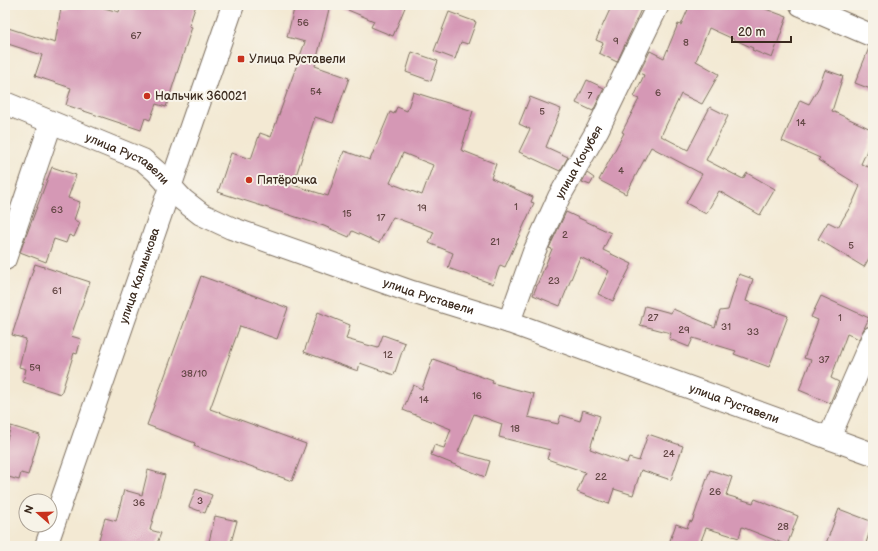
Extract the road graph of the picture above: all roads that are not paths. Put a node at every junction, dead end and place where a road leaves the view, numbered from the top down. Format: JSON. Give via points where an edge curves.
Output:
{"nodes":[{"id":1,"x":233,"y":5,"type":"edge"},
{"id":2,"x":658,"y":5,"type":"edge"},
{"id":3,"x":801,"y":5,"type":"edge"},
{"id":4,"x":873,"y":36,"type":"edge"},
{"id":5,"x":5,"y":104,"type":"edge"},
{"id":6,"x":51,"y":123,"type":"junction"},
{"id":7,"x":170,"y":186,"type":"junction"},
{"id":8,"x":5,"y":259,"type":"edge"},
{"id":9,"x":509,"y":322,"type":"junction"},
{"id":10,"x":873,"y":337,"type":"edge"},
{"id":11,"x":829,"y":438,"type":"junction"},
{"id":12,"x":873,"y":454,"type":"edge"},
{"id":13,"x":46,"y":546,"type":"edge"}],
"edges":[{"from":1,"to":7,"type":"street","name":"улица Калмыкова"},
{"from":2,"to":9,"type":"street","name":"улица Кочубея","via":[[598,130],[559,197],[534,252]]},
{"from":3,"to":4,"type":"street"},
{"from":5,"to":6,"type":"street","name":"улица Руставели"},
{"from":6,"to":7,"type":"street","name":"улица Руставели","via":[[142,160]]},
{"from":6,"to":8,"type":"street"},
{"from":7,"to":9,"type":"street","name":"улица Руставели","via":[[200,214],[232,228],[412,292]]},
{"from":7,"to":13,"type":"street","name":"улица Калмыкова"},
{"from":9,"to":11,"type":"street","name":"улица Руставели"},
{"from":10,"to":11,"type":"street"},
{"from":11,"to":12,"type":"street","name":"улица Руставели"}]}
